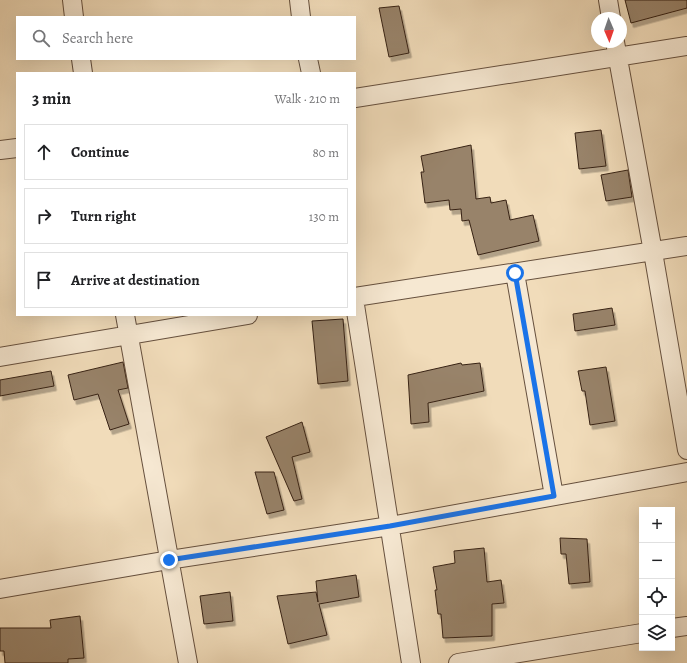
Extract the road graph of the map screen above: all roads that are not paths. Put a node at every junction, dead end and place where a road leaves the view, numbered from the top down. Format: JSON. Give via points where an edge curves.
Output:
{"nodes":[{"id":1,"x":72,"y":0,"type":"edge"},
{"id":2,"x":298,"y":0,"type":"edge"},
{"id":3,"x":608,"y":0,"type":"edge"},
{"id":4,"x":610,"y":12,"type":"edge"},
{"id":5,"x":74,"y":16,"type":"edge"},
{"id":6,"x":301,"y":16,"type":"edge"},
{"id":7,"x":687,"y":46,"type":"edge"},
{"id":8,"x":616,"y":50,"type":"edge"},
{"id":9,"x":81,"y":60,"type":"edge"},
{"id":10,"x":308,"y":60,"type":"edge"},
{"id":11,"x":83,"y":72,"type":"edge"},
{"id":12,"x":311,"y":72,"type":"edge"},
{"id":13,"x":356,"y":98,"type":"edge"},
{"id":14,"x":16,"y":148,"type":"edge"},
{"id":15,"x":0,"y":150,"type":"edge"},
{"id":16,"x":687,"y":246,"type":"edge"},
{"id":17,"x":653,"y":252,"type":"junction"},
{"id":18,"x":515,"y":273,"type":"junction"},
{"id":19,"x":356,"y":297,"type":"edge"},
{"id":20,"x":356,"y":311,"type":"edge"},
{"id":21,"x":125,"y":316,"type":"edge"},
{"id":22,"x":242,"y":316,"type":"edge"},
{"id":23,"x":128,"y":335,"type":"junction"},
{"id":24,"x":0,"y":357,"type":"edge"},
{"id":25,"x":687,"y":450,"type":"edge"},
{"id":26,"x":687,"y":472,"type":"edge"},
{"id":27,"x":554,"y":496,"type":"junction"},
{"id":28,"x":390,"y":526,"type":"junction"},
{"id":29,"x":169,"y":560,"type":"junction"},
{"id":30,"x":0,"y":589,"type":"edge"},
{"id":31,"x":687,"y":626,"type":"edge"},
{"id":32,"x":675,"y":628,"type":"edge"},
{"id":33,"x":639,"y":633,"type":"edge"},
{"id":34,"x":188,"y":663,"type":"edge"},
{"id":35,"x":411,"y":663,"type":"edge"},
{"id":36,"x":458,"y":663,"type":"edge"}],
"edges":[{"from":1,"to":5,"type":"street"},
{"from":2,"to":6,"type":"street"},
{"from":3,"to":4,"type":"street"},
{"from":7,"to":8,"type":"street"},
{"from":8,"to":13,"type":"street"},
{"from":8,"to":17,"type":"street"},
{"from":9,"to":11,"type":"street"},
{"from":10,"to":12,"type":"street"},
{"from":14,"to":15,"type":"street"},
{"from":16,"to":17,"type":"street"},
{"from":17,"to":18,"type":"street"},
{"from":17,"to":25,"type":"street"},
{"from":18,"to":19,"type":"street"},
{"from":18,"to":27,"type":"street"},
{"from":20,"to":28,"type":"street"},
{"from":21,"to":23,"type":"street"},
{"from":22,"to":23,"type":"street"},
{"from":23,"to":24,"type":"street"},
{"from":23,"to":29,"type":"street"},
{"from":26,"to":27,"type":"street"},
{"from":27,"to":28,"type":"street"},
{"from":28,"to":29,"type":"street"},
{"from":28,"to":35,"type":"street"},
{"from":29,"to":30,"type":"street"},
{"from":29,"to":34,"type":"street"},
{"from":31,"to":32,"type":"street"},
{"from":33,"to":36,"type":"street"}]}
